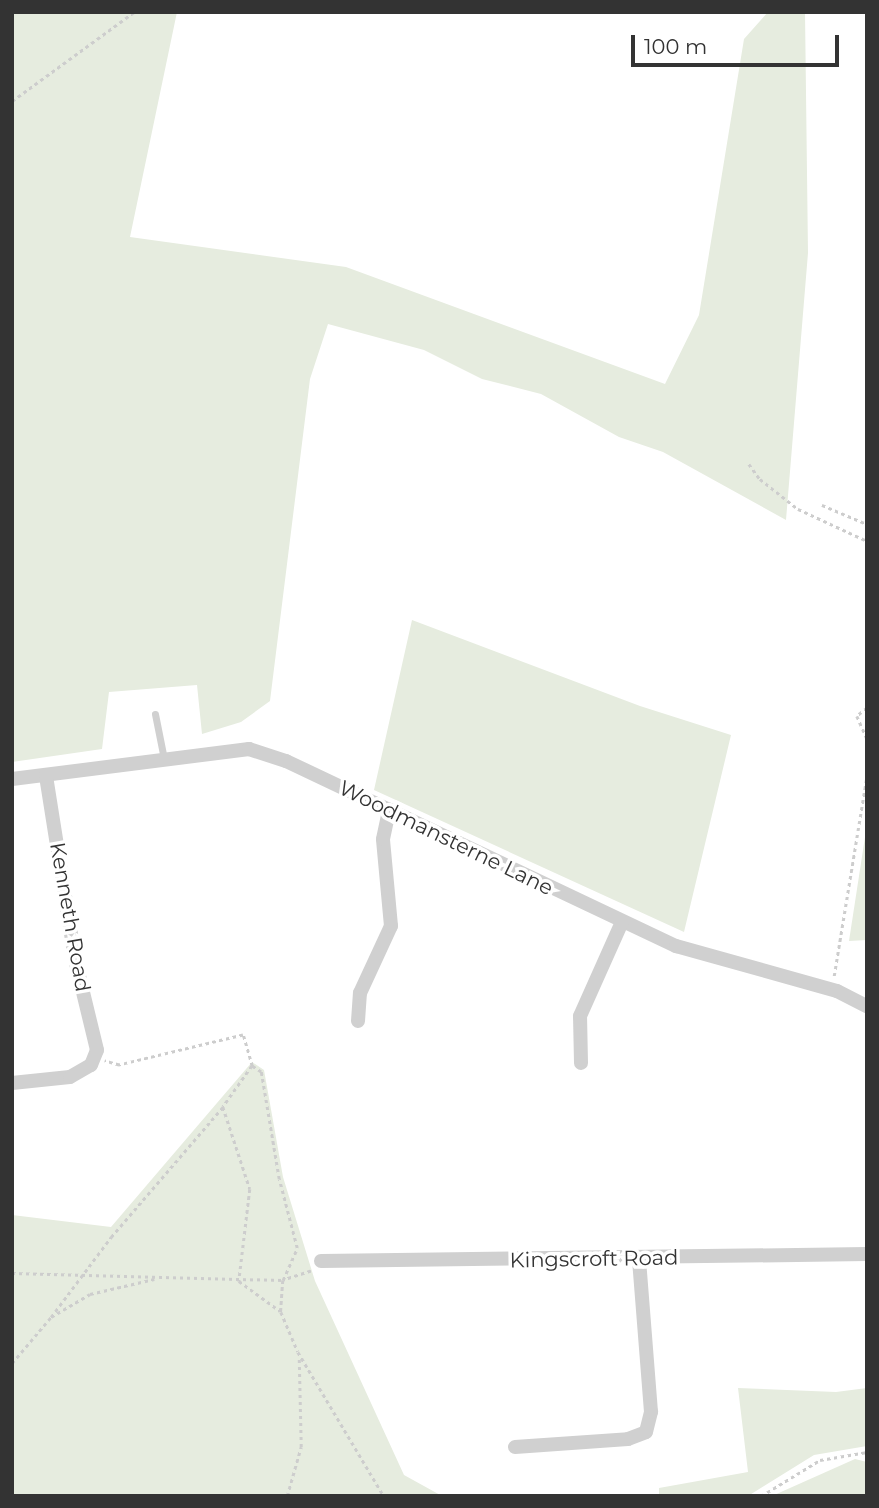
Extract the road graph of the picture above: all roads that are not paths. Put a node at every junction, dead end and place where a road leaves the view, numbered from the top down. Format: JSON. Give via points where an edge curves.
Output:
{"nodes":[{"id":1,"x":155,"y":714,"type":"dead end"},
{"id":2,"x":164,"y":759,"type":"junction"},
{"id":3,"x":46,"y":775,"type":"junction"},
{"id":4,"x":12,"y":779,"type":"edge"},
{"id":5,"x":389,"y":810,"type":"junction"},
{"id":6,"x":622,"y":922,"type":"junction"},
{"id":7,"x":867,"y":1006,"type":"edge"},
{"id":8,"x":358,"y":1021,"type":"dead end"},
{"id":9,"x":581,"y":1063,"type":"dead end"},
{"id":10,"x":12,"y":1083,"type":"edge"},
{"id":11,"x":867,"y":1254,"type":"edge"},
{"id":12,"x":639,"y":1259,"type":"junction"},
{"id":13,"x":321,"y":1261,"type":"road end"},
{"id":14,"x":515,"y":1447,"type":"dead end"}],
"edges":[{"from":1,"to":2,"type":"lane"},
{"from":2,"to":3,"type":"street","name":"Woodmansterne Lane"},
{"from":2,"to":5,"type":"street","name":"Woodmansterne Lane","via":[[249,749],[286,761]]},
{"from":3,"to":4,"type":"street","name":"Woodmansterne Lane"},
{"from":3,"to":10,"type":"street","name":"Kenneth Road","via":[[95,1058],[70,1077]]},
{"from":5,"to":6,"type":"street","name":"Woodmansterne Lane"},
{"from":5,"to":8,"type":"street","via":[[383,839],[391,926],[360,993]]},
{"from":6,"to":7,"type":"street","name":"Woodmansterne Lane","via":[[676,946],[830,989]]},
{"from":6,"to":9,"type":"street","via":[[580,1016]]},
{"from":11,"to":12,"type":"street","name":"Kingscroft Road"},
{"from":12,"to":13,"type":"street","name":"Kingscroft Road"},
{"from":12,"to":14,"type":"street","via":[[651,1412],[646,1432],[628,1439]]}]}
